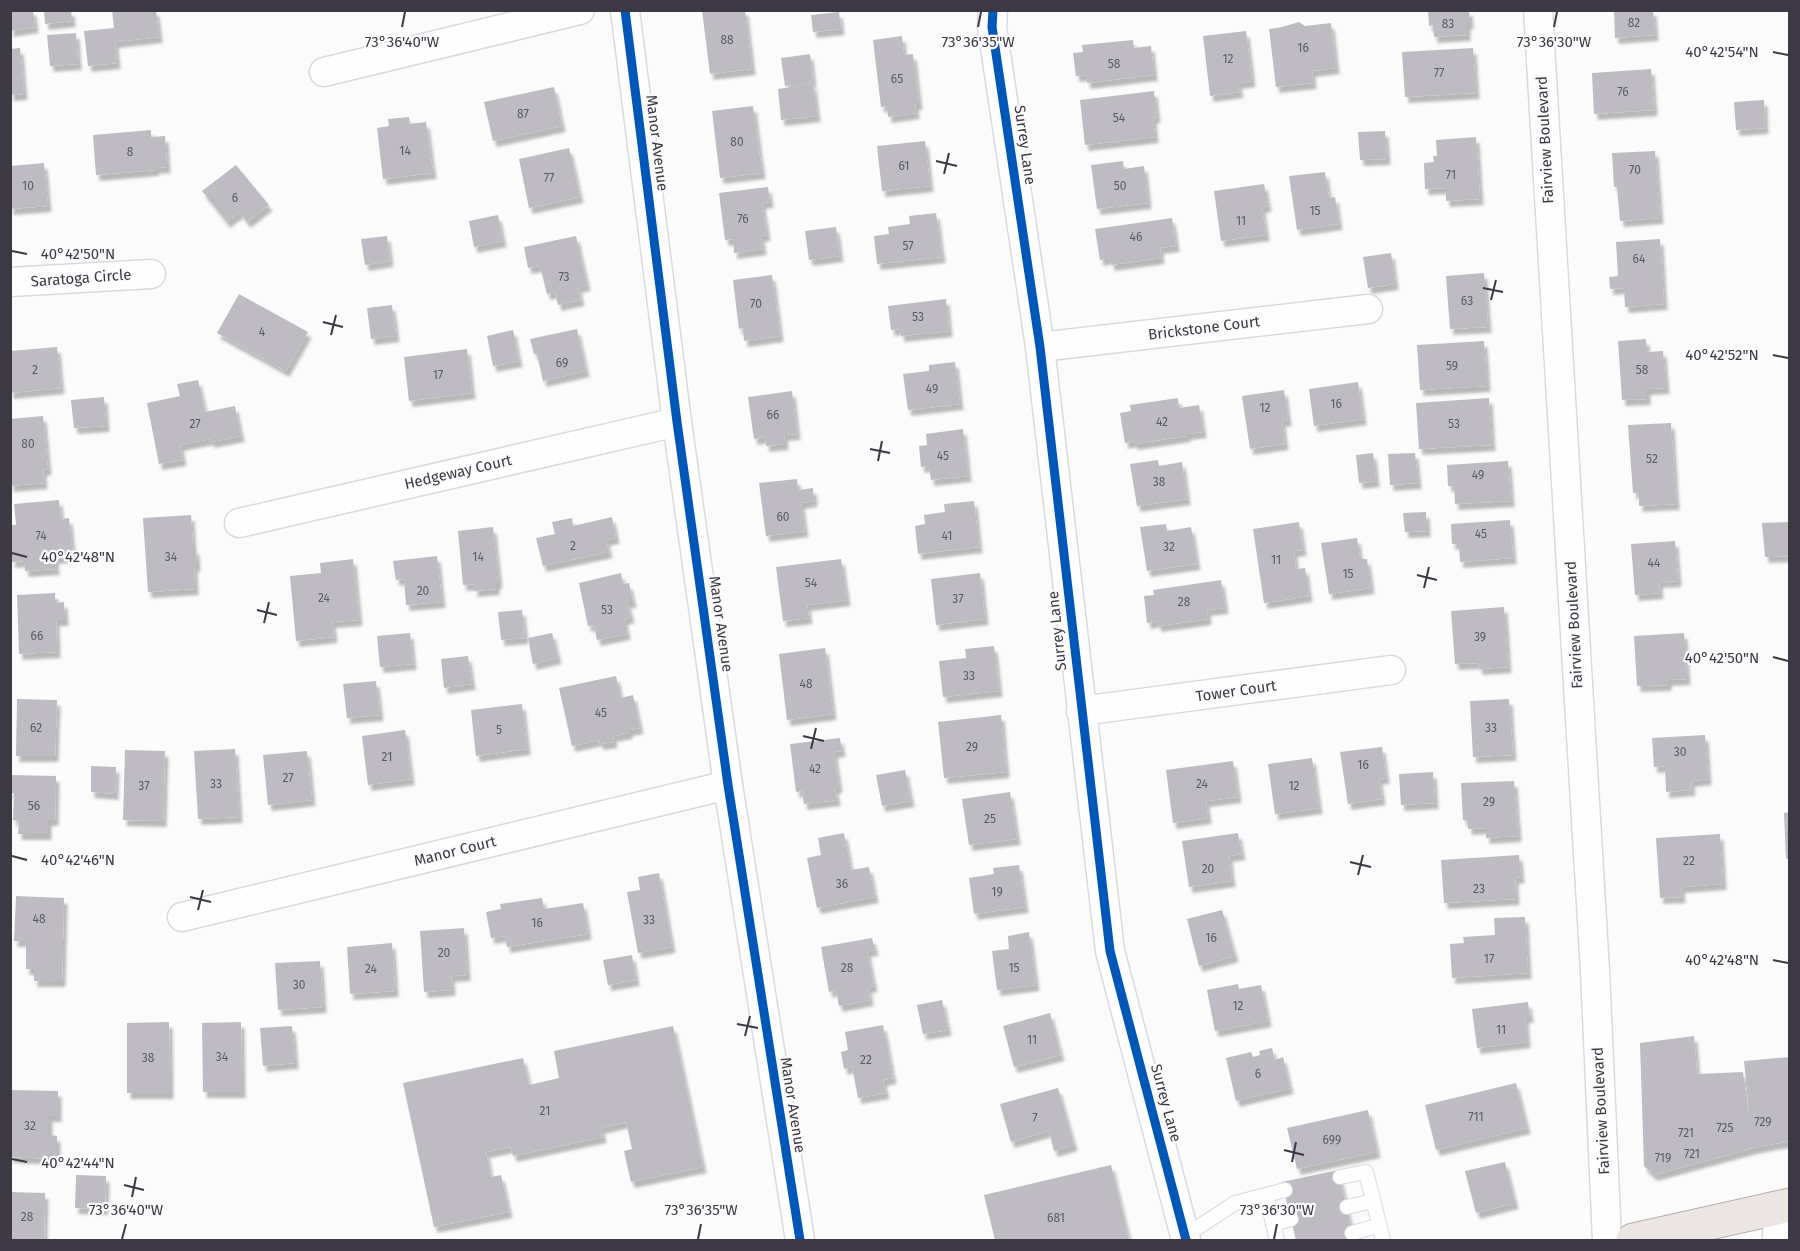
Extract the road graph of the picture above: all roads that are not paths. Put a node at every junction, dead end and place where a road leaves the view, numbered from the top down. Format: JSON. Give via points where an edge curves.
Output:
{"nodes":[{"id":1,"x":580,"y":10,"type":"edge"},
{"id":2,"x":625,"y":10,"type":"edge"},
{"id":3,"x":993,"y":10,"type":"edge"},
{"id":4,"x":1538,"y":10,"type":"edge"},
{"id":5,"x":324,"y":72,"type":"dead end"},
{"id":6,"x":151,"y":274,"type":"dead end"},
{"id":7,"x":10,"y":282,"type":"edge"},
{"id":8,"x":1368,"y":309,"type":"dead end"},
{"id":9,"x":1040,"y":347,"type":"junction"},
{"id":10,"x":678,"y":422,"type":"junction"},
{"id":11,"x":239,"y":523,"type":"dead end"},
{"id":12,"x":1392,"y":670,"type":"dead end"},
{"id":13,"x":1081,"y":711,"type":"junction"},
{"id":14,"x":728,"y":785,"type":"junction"},
{"id":15,"x":182,"y":917,"type":"dead end"},
{"id":16,"x":1340,"y":1177,"type":"dead end"},
{"id":17,"x":1285,"y":1190,"type":"dead end"},
{"id":18,"x":1266,"y":1195,"type":"junction"},
{"id":19,"x":1373,"y":1201,"type":"junction"},
{"id":20,"x":1784,"y":1206,"type":"edge"},
{"id":21,"x":1347,"y":1207,"type":"dead end"},
{"id":22,"x":1291,"y":1220,"type":"dead end"},
{"id":23,"x":1273,"y":1224,"type":"junction"},
{"id":24,"x":1378,"y":1226,"type":"junction"},
{"id":25,"x":1352,"y":1233,"type":"dead end"},
{"id":26,"x":1185,"y":1238,"type":"edge"},
{"id":27,"x":800,"y":1240,"type":"edge"},
{"id":28,"x":1277,"y":1240,"type":"edge"},
{"id":29,"x":1383,"y":1240,"type":"edge"},
{"id":30,"x":1607,"y":1240,"type":"edge"},
{"id":31,"x":1633,"y":1240,"type":"edge"},
{"id":32,"x":1777,"y":1240,"type":"edge"}],
"edges":[{"from":1,"to":5,"type":"street"},
{"from":2,"to":10,"type":"street","name":"Manor Avenue"},
{"from":3,"to":9,"type":"street","name":"Surrey Lane","via":[[992,27]]},
{"from":4,"to":30,"type":"street","name":"Fairview Boulevard","via":[[1594,953]]},
{"from":6,"to":7,"type":"street","name":"Saratoga Circle"},
{"from":8,"to":9,"type":"street","name":"Brickstone Court"},
{"from":9,"to":13,"type":"street","name":"Surrey Lane"},
{"from":10,"to":11,"type":"street","name":"Hedgeway Court"},
{"from":10,"to":14,"type":"street","name":"Manor Avenue"},
{"from":12,"to":13,"type":"street","name":"Tower Court"},
{"from":13,"to":26,"type":"street","name":"Surrey Lane","via":[[1110,951]]},
{"from":14,"to":15,"type":"street","name":"Manor Court"},
{"from":14,"to":27,"type":"street","name":"Manor Avenue"},
{"from":16,"to":19,"type":"lane","via":[[1366,1172]]},
{"from":17,"to":18,"type":"lane"},
{"from":18,"to":23,"type":"lane"},
{"from":18,"to":26,"type":"lane","via":[[1235,1203]]},
{"from":19,"to":21,"type":"lane"},
{"from":19,"to":24,"type":"lane"},
{"from":20,"to":31,"type":"main road"},
{"from":20,"to":32,"type":"street"},
{"from":22,"to":23,"type":"lane"},
{"from":23,"to":28,"type":"lane"},
{"from":24,"to":25,"type":"lane"},
{"from":24,"to":29,"type":"lane"}]}
